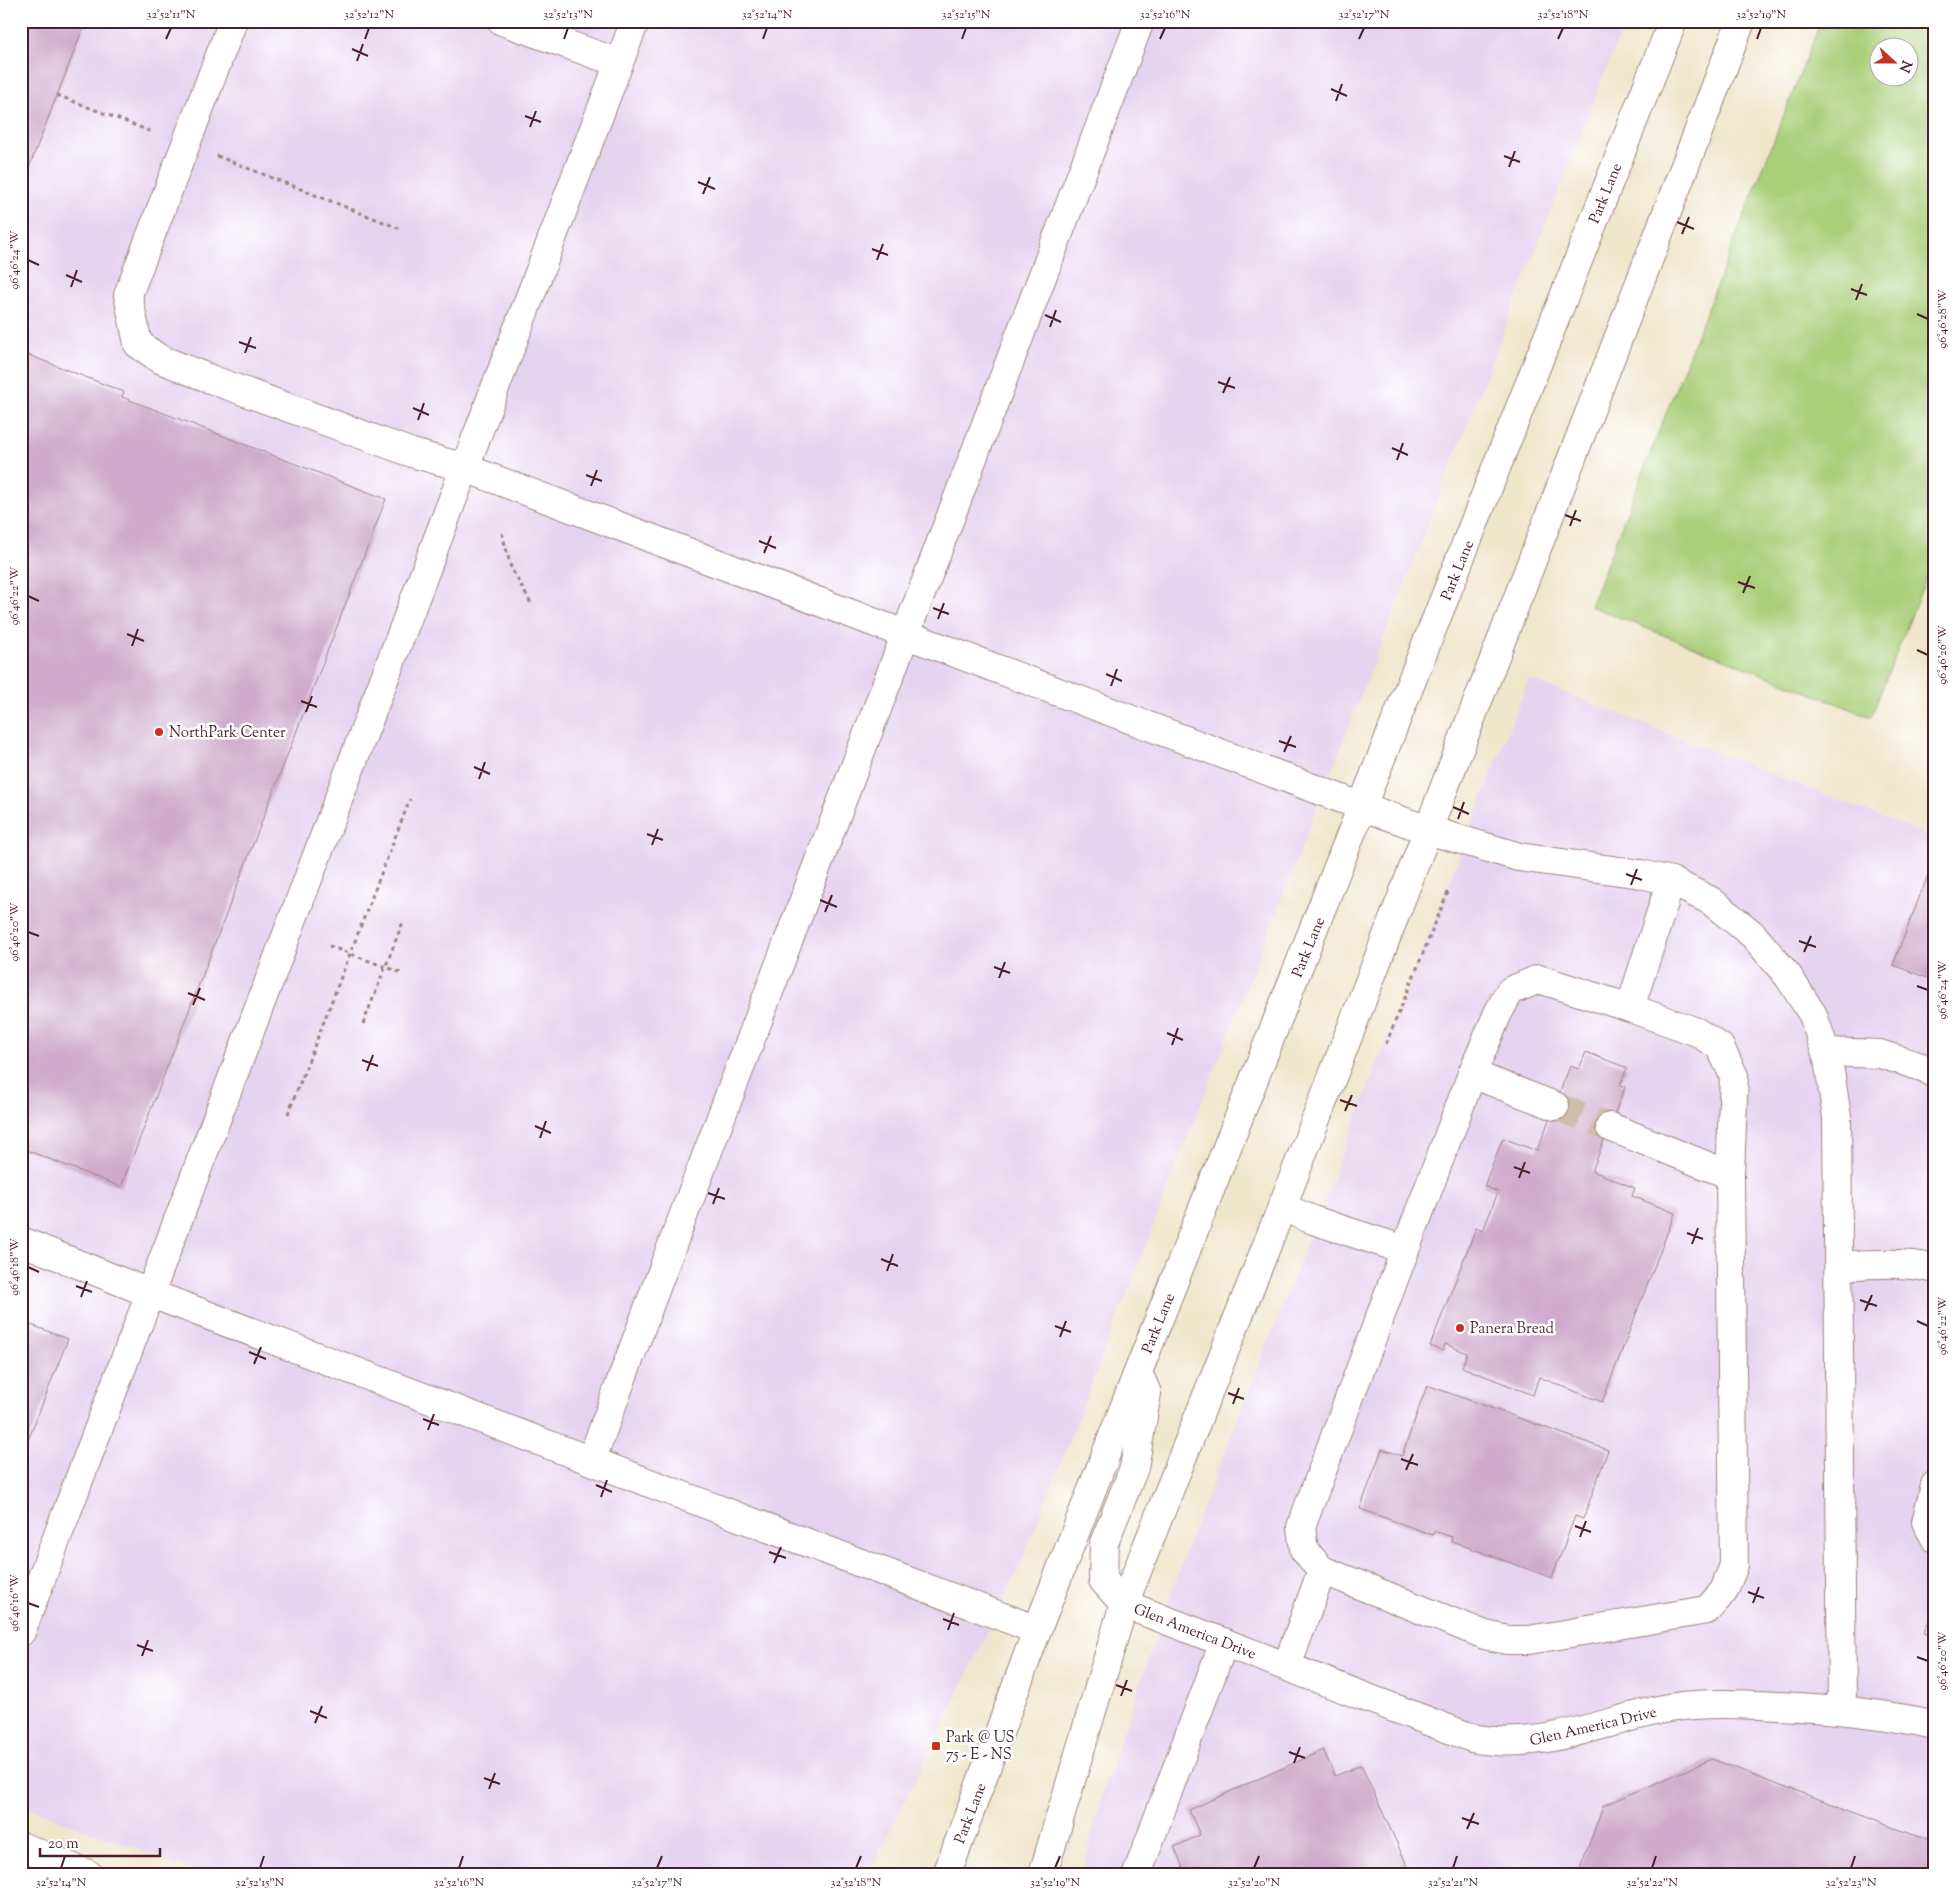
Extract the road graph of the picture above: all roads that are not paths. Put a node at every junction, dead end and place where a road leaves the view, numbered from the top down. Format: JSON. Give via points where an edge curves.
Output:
{"nodes":[{"id":1,"x":233,"y":21,"type":"edge"},
{"id":2,"x":502,"y":21,"type":"edge"},
{"id":3,"x":635,"y":21,"type":"edge"},
{"id":4,"x":1140,"y":21,"type":"edge"},
{"id":5,"x":1673,"y":21,"type":"edge"},
{"id":6,"x":1741,"y":21,"type":"edge"},
{"id":7,"x":619,"y":63,"type":"junction"},
{"id":8,"x":465,"y":468,"type":"junction"},
{"id":9,"x":906,"y":634,"type":"junction"},
{"id":10,"x":1363,"y":807,"type":"junction"},
{"id":11,"x":1428,"y":830,"type":"junction"},
{"id":12,"x":1671,"y":881,"type":"junction"},
{"id":13,"x":1630,"y":1008,"type":"junction"},
{"id":14,"x":1826,"y":1052,"type":"junction"},
{"id":15,"x":1472,"y":1074,"type":"junction"},
{"id":16,"x":1935,"y":1076,"type":"edge"},
{"id":17,"x":1555,"y":1106,"type":"tunnel mouth"},
{"id":18,"x":1610,"y":1127,"type":"tunnel mouth"},
{"id":19,"x":1730,"y":1175,"type":"junction"},
{"id":20,"x":1282,"y":1207,"type":"junction"},
{"id":21,"x":21,"y":1241,"type":"edge"},
{"id":22,"x":1405,"y":1250,"type":"junction"},
{"id":23,"x":1838,"y":1266,"type":"junction"},
{"id":24,"x":1935,"y":1269,"type":"edge"},
{"id":25,"x":149,"y":1293,"type":"junction"},
{"id":26,"x":1138,"y":1372,"type":"junction"},
{"id":27,"x":591,"y":1461,"type":"junction"},
{"id":28,"x":1935,"y":1485,"type":"edge"},
{"id":29,"x":1935,"y":1538,"type":"edge"},
{"id":30,"x":1322,"y":1570,"type":"junction"},
{"id":31,"x":1124,"y":1604,"type":"junction"},
{"id":32,"x":1037,"y":1630,"type":"junction"},
{"id":33,"x":21,"y":1632,"type":"edge"},
{"id":34,"x":1224,"y":1642,"type":"junction"},
{"id":35,"x":1287,"y":1666,"type":"junction"},
{"id":36,"x":1842,"y":1709,"type":"junction"},
{"id":37,"x":1935,"y":1725,"type":"edge"},
{"id":38,"x":21,"y":1846,"type":"edge"},
{"id":39,"x":88,"y":1874,"type":"edge"},
{"id":40,"x":947,"y":1874,"type":"edge"},
{"id":41,"x":1043,"y":1874,"type":"edge"},
{"id":42,"x":1137,"y":1874,"type":"edge"}],
"edges":[{"from":1,"to":8,"type":"main road","via":[[128,295],[138,344],[160,359],[213,380],[412,453]]},
{"from":2,"to":7,"type":"main road"},
{"from":3,"to":7,"type":"main road"},
{"from":4,"to":9,"type":"main road"},
{"from":5,"to":10,"type":"main road","name":"Park Lane"},
{"from":6,"to":11,"type":"main road"},
{"from":7,"to":8,"type":"main road"},
{"from":8,"to":9,"type":"main road"},
{"from":8,"to":25,"type":"main road"},
{"from":9,"to":10,"type":"main road"},
{"from":9,"to":27,"type":"main road"},
{"from":10,"to":11,"type":"main road"},
{"from":10,"to":26,"type":"main road","name":"Park Lane"},
{"from":11,"to":12,"type":"main road","via":[[1519,857]]},
{"from":11,"to":20,"type":"main road"},
{"from":12,"to":13,"type":"main road"},
{"from":12,"to":14,"type":"main road","via":[[1712,901],[1753,935],[1788,976],[1813,1015]]},
{"from":13,"to":15,"type":"main road","via":[[1539,979],[1510,991]]},
{"from":13,"to":19,"type":"main road","via":[[1697,1032],[1720,1047],[1734,1076]]},
{"from":14,"to":16,"type":"main road","via":[[1880,1054],[1928,1069]]},
{"from":14,"to":23,"type":"main road","via":[[1838,1117]]},
{"from":15,"to":17,"type":"main road"},
{"from":15,"to":22,"type":"main road"},
{"from":18,"to":19,"type":"main road"},
{"from":19,"to":30,"type":"main road","via":[[1734,1565],[1724,1591],[1707,1610],[1529,1640],[1507,1640],[1486,1635]]},
{"from":20,"to":22,"type":"main road"},
{"from":20,"to":31,"type":"main road"},
{"from":21,"to":25,"type":"main road"},
{"from":22,"to":30,"type":"main road","via":[[1302,1527],[1304,1550]]},
{"from":23,"to":24,"type":"main road","via":[[1890,1264]]},
{"from":23,"to":36,"type":"main road"},
{"from":25,"to":27,"type":"main road"},
{"from":25,"to":33,"type":"main road"},
{"from":26,"to":31,"type":"main road","via":[[1147,1393],[1134,1468],[1104,1543],[1103,1580]]},
{"from":26,"to":32,"type":"main road","name":"Park Lane"},
{"from":27,"to":32,"type":"main road"},
{"from":28,"to":29,"type":"main road","via":[[1926,1522]]},
{"from":30,"to":35,"type":"main road"},
{"from":31,"to":34,"type":"main road","name":"Glen America Drive"},
{"from":31,"to":41,"type":"main road"},
{"from":32,"to":40,"type":"main road","name":"Park Lane"},
{"from":34,"to":35,"type":"main road","name":"Glen America Drive"},
{"from":34,"to":42,"type":"main road"},
{"from":35,"to":36,"type":"main road","name":"Glen America Drive","via":[[1472,1738],[1493,1743],[1536,1741],[1694,1704]]},
{"from":36,"to":37,"type":"main road","name":"Glen America Drive"},
{"from":38,"to":39,"type":"main road"}]}
